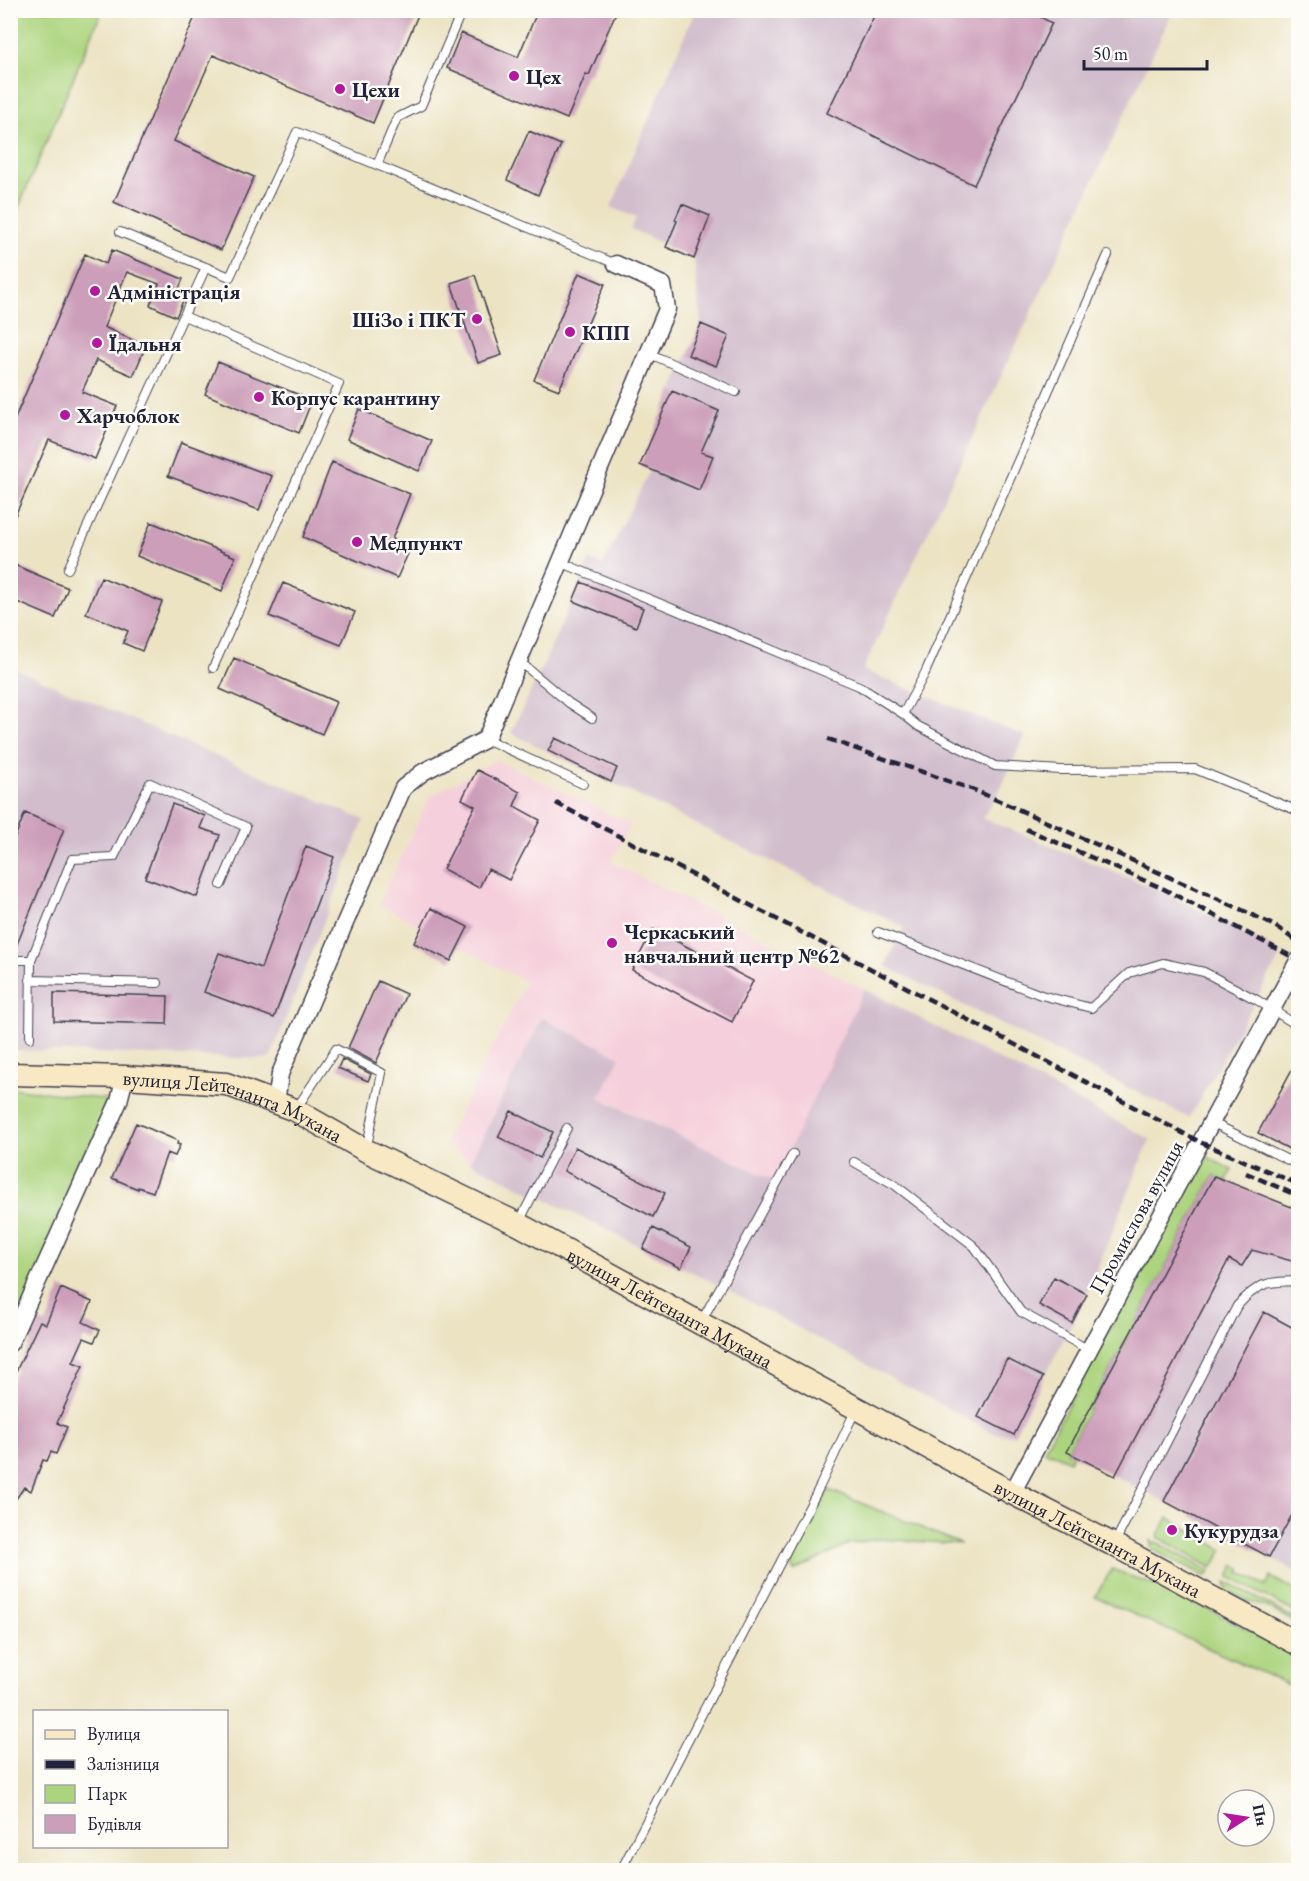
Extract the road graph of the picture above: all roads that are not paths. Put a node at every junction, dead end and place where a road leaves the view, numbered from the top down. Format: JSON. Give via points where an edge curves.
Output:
{"nodes":[{"id":1,"x":462,"y":10,"type":"edge"},
{"id":2,"x":377,"y":165,"type":"junction"},
{"id":3,"x":120,"y":232,"type":"dead end"},
{"id":4,"x":1108,"y":255,"type":"dead end"},
{"id":5,"x":616,"y":264,"type":"joint"},
{"id":6,"x":206,"y":267,"type":"junction"},
{"id":7,"x":184,"y":316,"type":"junction"},
{"id":8,"x":648,"y":353,"type":"junction"},
{"id":9,"x":736,"y":392,"type":"dead end"},
{"id":10,"x":560,"y":562,"type":"junction"},
{"id":11,"x":68,"y":569,"type":"dead end"},
{"id":12,"x":519,"y":661,"type":"junction"},
{"id":13,"x":213,"y":668,"type":"dead end"},
{"id":14,"x":903,"y":714,"type":"junction"},
{"id":15,"x":592,"y":718,"type":"dead end"},
{"id":16,"x":486,"y":739,"type":"junction"},
{"id":17,"x":583,"y":784,"type":"dead end"},
{"id":18,"x":1299,"y":811,"type":"edge"},
{"id":19,"x":221,"y":885,"type":"dead end"},
{"id":20,"x":878,"y":932,"type":"dead end"},
{"id":21,"x":10,"y":960,"type":"edge"},
{"id":22,"x":31,"y":960,"type":"junction"},
{"id":23,"x":1299,"y":962,"type":"edge"},
{"id":24,"x":30,"y":980,"type":"junction"},
{"id":25,"x":158,"y":983,"type":"dead end"},
{"id":26,"x":1271,"y":1010,"type":"junction"},
{"id":27,"x":1299,"y":1026,"type":"edge"},
{"id":28,"x":30,"y":1038,"type":"dead end"},
{"id":29,"x":10,"y":1074,"type":"edge"},
{"id":30,"x":125,"y":1077,"type":"junction"},
{"id":31,"x":286,"y":1107,"type":"junction"},
{"id":32,"x":1213,"y":1123,"type":"junction"},
{"id":33,"x":567,"y":1128,"type":"dead end"},
{"id":34,"x":365,"y":1150,"type":"junction"},
{"id":35,"x":793,"y":1154,"type":"dead end"},
{"id":36,"x":854,"y":1162,"type":"dead end"},
{"id":37,"x":1299,"y":1165,"type":"edge"},
{"id":38,"x":518,"y":1224,"type":"junction"},
{"id":39,"x":1299,"y":1281,"type":"edge"},
{"id":40,"x":701,"y":1323,"type":"junction"},
{"id":41,"x":10,"y":1343,"type":"edge"},
{"id":42,"x":1089,"y":1350,"type":"junction"},
{"id":43,"x":856,"y":1409,"type":"junction"},
{"id":44,"x":1012,"y":1493,"type":"junction"},
{"id":45,"x":1114,"y":1545,"type":"junction"},
{"id":46,"x":1299,"y":1644,"type":"edge"},
{"id":47,"x":621,"y":1870,"type":"edge"}],
"edges":[{"from":1,"to":2,"type":"lane","via":[[421,106],[397,118]]},
{"from":2,"to":5,"type":"lane"},
{"from":2,"to":6,"type":"lane","via":[[297,132],[230,277]]},
{"from":3,"to":6,"type":"lane"},
{"from":4,"to":14,"type":"lane","via":[[926,673]]},
{"from":5,"to":8,"type":"street","via":[[663,285],[667,309]]},
{"from":6,"to":7,"type":"lane"},
{"from":7,"to":11,"type":"lane"},
{"from":7,"to":13,"type":"lane","via":[[339,384]]},
{"from":8,"to":9,"type":"lane"},
{"from":8,"to":10,"type":"street"},
{"from":10,"to":12,"type":"street"},
{"from":10,"to":14,"type":"lane","via":[[859,686]]},
{"from":12,"to":15,"type":"lane"},
{"from":12,"to":16,"type":"street"},
{"from":14,"to":18,"type":"lane","via":[[918,726],[995,766],[1061,770],[1195,769]]},
{"from":16,"to":17,"type":"lane"},
{"from":16,"to":31,"type":"street","via":[[423,772],[403,788],[280,1074]]},
{"from":19,"to":22,"type":"lane","via":[[246,827],[150,783],[114,857],[72,859]]},
{"from":20,"to":26,"type":"lane","via":[[1041,995],[1091,1008],[1129,973],[1163,963],[1204,972]]},
{"from":21,"to":22,"type":"lane"},
{"from":22,"to":24,"type":"lane"},
{"from":23,"to":26,"type":"street","name":"Промислова вулиця"},
{"from":24,"to":25,"type":"lane"},
{"from":24,"to":28,"type":"lane"},
{"from":26,"to":27,"type":"lane"},
{"from":26,"to":32,"type":"street","name":"Промислова вулиця"},
{"from":29,"to":30,"type":"main road","name":"вулиця Лейтенанта Мукана"},
{"from":30,"to":31,"type":"main road","name":"вулиця Лейтенанта Мукана","via":[[226,1084]]},
{"from":30,"to":41,"type":"street","via":[[119,1101]]},
{"from":31,"to":34,"type":"main road","name":"вулиця Лейтенанта Мукана"},
{"from":31,"to":34,"type":"lane","via":[[336,1049],[382,1073]]},
{"from":32,"to":37,"type":"lane"},
{"from":32,"to":42,"type":"street","name":"Промислова вулиця"},
{"from":33,"to":38,"type":"lane"},
{"from":34,"to":38,"type":"main road","name":"вулиця Лейтенанта Мукана"},
{"from":35,"to":40,"type":"lane"},
{"from":36,"to":42,"type":"lane","via":[[895,1185],[974,1246],[1021,1312]]},
{"from":38,"to":40,"type":"main road","name":"вулиця Лейтенанта Мукана"},
{"from":39,"to":45,"type":"lane","via":[[1274,1281],[1253,1288],[1237,1306]]},
{"from":40,"to":43,"type":"main road","name":"вулиця Лейтенанта Мукана"},
{"from":42,"to":44,"type":"street","name":"Промислова вулиця"},
{"from":43,"to":44,"type":"main road","name":"вулиця Лейтенанта Мукана"},
{"from":43,"to":47,"type":"lane"},
{"from":44,"to":45,"type":"main road","name":"вулиця Лейтенанта Мукана"},
{"from":45,"to":46,"type":"main road","name":"вулиця Лейтенанта Мукана"}]}
